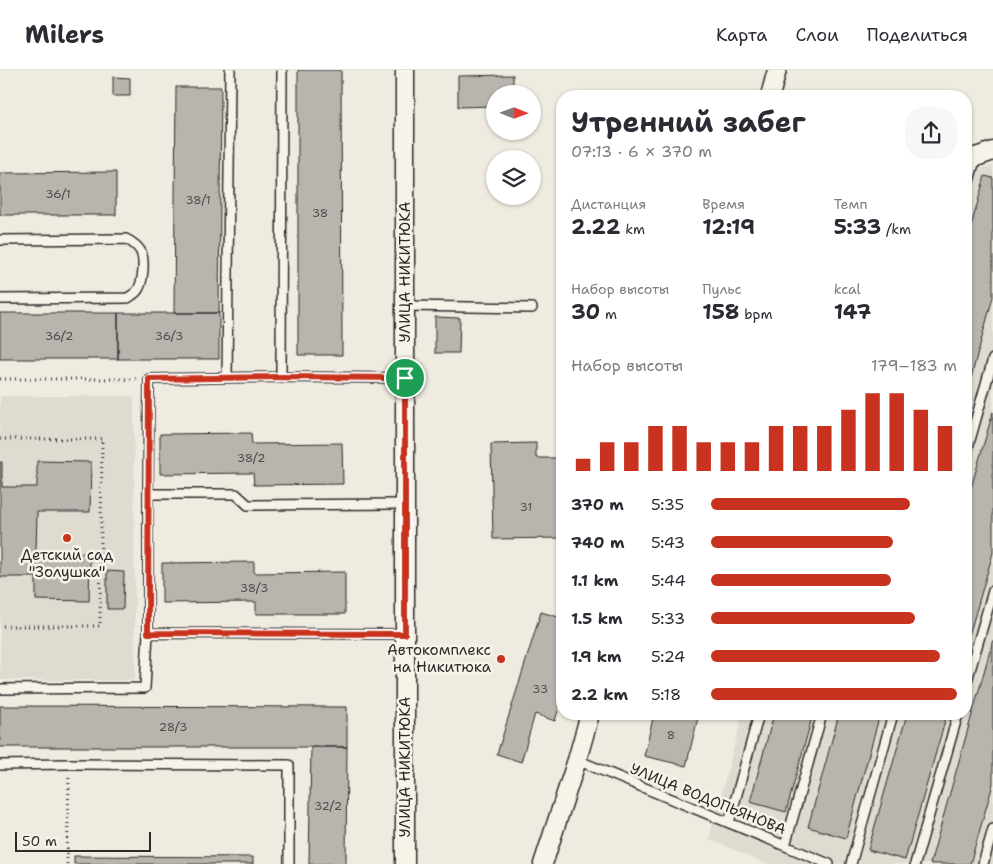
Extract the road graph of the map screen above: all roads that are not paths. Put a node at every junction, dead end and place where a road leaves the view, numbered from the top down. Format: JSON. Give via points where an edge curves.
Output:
{"nodes":[{"id":1,"x":230,"y":70,"type":"edge"},
{"id":2,"x":282,"y":70,"type":"edge"},
{"id":3,"x":405,"y":70,"type":"edge"},
{"id":4,"x":777,"y":70,"type":"edge"},
{"id":5,"x":772,"y":90,"type":"edge"},
{"id":6,"x":993,"y":151,"type":"edge"},
{"id":7,"x":972,"y":157,"type":"edge"},
{"id":8,"x":0,"y":240,"type":"edge"},
{"id":9,"x":0,"y":300,"type":"edge"},
{"id":10,"x":405,"y":306,"type":"junction"},
{"id":11,"x":532,"y":308,"type":"dead end"},
{"id":12,"x":993,"y":359,"type":"edge"},
{"id":13,"x":281,"y":377,"type":"junction"},
{"id":14,"x":227,"y":378,"type":"junction"},
{"id":15,"x":405,"y":378,"type":"junction"},
{"id":16,"x":972,"y":433,"type":"edge"},
{"id":17,"x":148,"y":494,"type":"junction"},
{"id":18,"x":405,"y":504,"type":"junction"},
{"id":19,"x":993,"y":591,"type":"edge"},
{"id":20,"x":148,"y":633,"type":"junction"},
{"id":21,"x":405,"y":634,"type":"junction"},
{"id":22,"x":972,"y":663,"type":"edge"},
{"id":23,"x":0,"y":689,"type":"edge"},
{"id":24,"x":588,"y":720,"type":"edge"},
{"id":25,"x":757,"y":720,"type":"edge"},
{"id":26,"x":820,"y":720,"type":"edge"},
{"id":27,"x":891,"y":720,"type":"edge"},
{"id":28,"x":956,"y":720,"type":"edge"},
{"id":29,"x":577,"y":760,"type":"junction"},
{"id":30,"x":0,"y":765,"type":"edge"},
{"id":31,"x":729,"y":823,"type":"junction"},
{"id":32,"x":993,"y":829,"type":"edge"},
{"id":33,"x":785,"y":846,"type":"junction"},
{"id":34,"x":289,"y":864,"type":"edge"},
{"id":35,"x":405,"y":864,"type":"edge"},
{"id":36,"x":543,"y":864,"type":"edge"},
{"id":37,"x":829,"y":864,"type":"edge"},
{"id":38,"x":851,"y":864,"type":"edge"},
{"id":39,"x":915,"y":864,"type":"edge"},
{"id":40,"x":983,"y":864,"type":"edge"}],
"edges":[{"from":1,"to":14,"type":"lane"},
{"from":2,"to":13,"type":"lane"},
{"from":3,"to":10,"type":"street","name":"УЛИЦА НИКИТЮКА"},
{"from":4,"to":5,"type":"street"},
{"from":6,"to":7,"type":"street"},
{"from":8,"to":9,"type":"lane","via":[[126,239],[141,252],[143,268],[138,290],[128,298]]},
{"from":10,"to":11,"type":"lane"},
{"from":10,"to":15,"type":"street","name":"УЛИЦА НИКИТЮКА"},
{"from":12,"to":16,"type":"lane"},
{"from":13,"to":14,"type":"lane"},
{"from":13,"to":15,"type":"lane"},
{"from":14,"to":17,"type":"lane","via":[[149,379]]},
{"from":15,"to":18,"type":"street","name":"УЛИЦА НИКИТЮКА"},
{"from":17,"to":18,"type":"lane","via":[[236,494],[248,505]]},
{"from":17,"to":20,"type":"lane"},
{"from":18,"to":21,"type":"street","name":"УЛИЦА НИКИТЮКА"},
{"from":19,"to":22,"type":"lane"},
{"from":20,"to":21,"type":"lane"},
{"from":20,"to":23,"type":"lane","via":[[145,688]]},
{"from":21,"to":35,"type":"street","name":"УЛИЦА НИКИТЮКА"},
{"from":24,"to":29,"type":"street"},
{"from":25,"to":31,"type":"lane"},
{"from":26,"to":33,"type":"lane"},
{"from":27,"to":38,"type":"lane"},
{"from":28,"to":39,"type":"lane"},
{"from":29,"to":31,"type":"lane","name":"УЛИЦА ВОДОПЬЯНОВА"},
{"from":29,"to":36,"type":"street"},
{"from":30,"to":34,"type":"lane","via":[[289,765]]},
{"from":31,"to":33,"type":"lane","name":"УЛИЦА ВОДОПЬЯНОВА"},
{"from":32,"to":40,"type":"lane"},
{"from":33,"to":37,"type":"lane","name":"УЛИЦА ВОДОПЬЯНОВА"}]}
